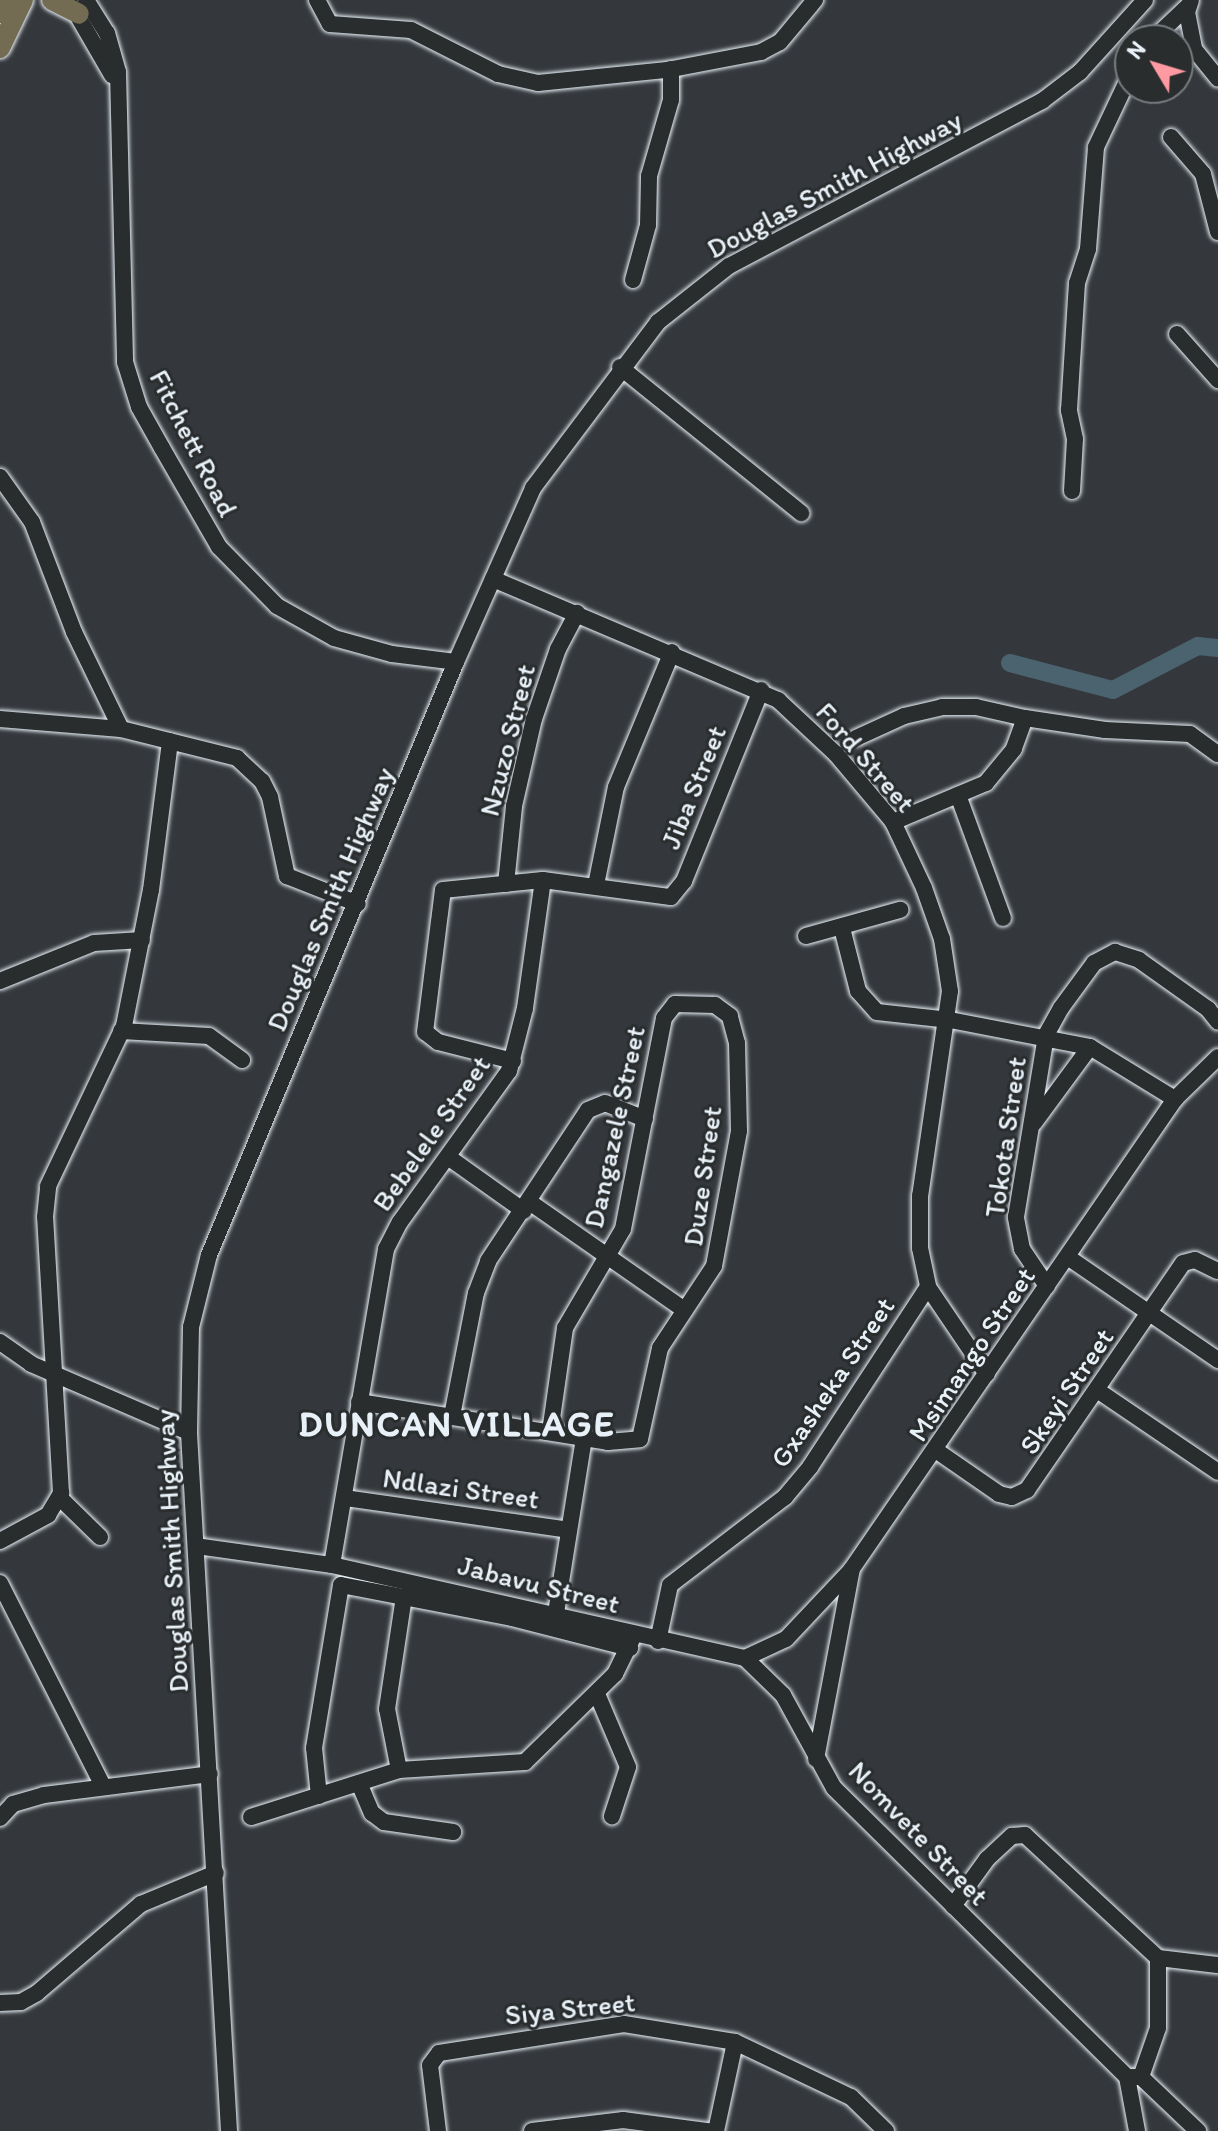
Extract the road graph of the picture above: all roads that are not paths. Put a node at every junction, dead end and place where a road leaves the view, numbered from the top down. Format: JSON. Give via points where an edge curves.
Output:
{"nodes":[{"id":1,"x":36,"y":0,"type":"edge"},
{"id":2,"x":52,"y":0,"type":"edge"},
{"id":3,"x":317,"y":0,"type":"edge"},
{"id":4,"x":815,"y":0,"type":"edge"},
{"id":5,"x":1145,"y":0,"type":"edge"},
{"id":6,"x":1190,"y":3,"type":"edge"},
{"id":7,"x":78,"y":5,"type":"edge"},
{"id":8,"x":9,"y":6,"type":"edge"},
{"id":9,"x":1168,"y":24,"type":"edge"},
{"id":10,"x":0,"y":48,"type":"edge"},
{"id":11,"x":671,"y":69,"type":"junction"},
{"id":12,"x":1218,"y":79,"type":"edge"},
{"id":13,"x":1116,"y":104,"type":"edge"},
{"id":14,"x":1171,"y":137,"type":"dead end"},
{"id":15,"x":1218,"y":232,"type":"edge"},
{"id":16,"x":633,"y":280,"type":"dead end"},
{"id":17,"x":1177,"y":334,"type":"dead end"},
{"id":18,"x":618,"y":370,"type":"junction"},
{"id":19,"x":1218,"y":380,"type":"edge"},
{"id":20,"x":0,"y":477,"type":"edge"},
{"id":21,"x":1072,"y":491,"type":"dead end"},
{"id":22,"x":801,"y":513,"type":"dead end"},
{"id":23,"x":493,"y":579,"type":"junction"},
{"id":24,"x":577,"y":613,"type":"junction"},
{"id":25,"x":672,"y":652,"type":"junction"},
{"id":26,"x":456,"y":662,"type":"junction"},
{"id":27,"x":761,"y":690,"type":"junction"},
{"id":28,"x":1025,"y":718,"type":"junction"},
{"id":29,"x":0,"y":719,"type":"edge"},
{"id":30,"x":121,"y":729,"type":"junction"},
{"id":31,"x":856,"y":738,"type":"dead end"},
{"id":32,"x":170,"y":741,"type":"junction"},
{"id":33,"x":1218,"y":754,"type":"edge"},
{"id":34,"x":958,"y":795,"type":"junction"},
{"id":35,"x":893,"y":822,"type":"junction"},
{"id":36,"x":543,"y":880,"type":"junction"},
{"id":37,"x":506,"y":884,"type":"junction"},
{"id":38,"x":596,"y":885,"type":"junction"},
{"id":39,"x":358,"y":904,"type":"junction"},
{"id":40,"x":900,"y":910,"type":"dead end"},
{"id":41,"x":1003,"y":918,"type":"dead end"},
{"id":42,"x":842,"y":928,"type":"junction"},
{"id":43,"x":806,"y":936,"type":"dead end"},
{"id":44,"x":142,"y":940,"type":"junction"},
{"id":45,"x":0,"y":981,"type":"edge"},
{"id":46,"x":715,"y":1005,"type":"joint"},
{"id":47,"x":950,"y":1020,"type":"junction"},
{"id":48,"x":1218,"y":1022,"type":"edge"},
{"id":49,"x":121,"y":1031,"type":"junction"},
{"id":50,"x":1046,"y":1035,"type":"junction"},
{"id":51,"x":1090,"y":1047,"type":"junction"},
{"id":52,"x":1218,"y":1057,"type":"edge"},
{"id":53,"x":242,"y":1060,"type":"dead end"},
{"id":54,"x":513,"y":1061,"type":"junction"},
{"id":55,"x":1175,"y":1099,"type":"junction"},
{"id":56,"x":645,"y":1119,"type":"junction"},
{"id":57,"x":1031,"y":1126,"type":"junction"},
{"id":58,"x":448,"y":1157,"type":"junction"},
{"id":59,"x":527,"y":1207,"type":"junction"},
{"id":60,"x":609,"y":1257,"type":"junction"},
{"id":61,"x":1069,"y":1258,"type":"junction"},
{"id":62,"x":1218,"y":1271,"type":"edge"},
{"id":63,"x":1047,"y":1286,"type":"junction"},
{"id":64,"x":928,"y":1287,"type":"junction"},
{"id":65,"x":683,"y":1309,"type":"junction"},
{"id":66,"x":1149,"y":1314,"type":"junction"},
{"id":67,"x":0,"y":1342,"type":"edge"},
{"id":68,"x":1216,"y":1354,"type":"edge"},
{"id":69,"x":54,"y":1374,"type":"junction"},
{"id":70,"x":987,"y":1374,"type":"junction"},
{"id":71,"x":1097,"y":1390,"type":"junction"},
{"id":72,"x":359,"y":1402,"type":"junction"},
{"id":73,"x":452,"y":1416,"type":"junction"},
{"id":74,"x":189,"y":1432,"type":"junction"},
{"id":75,"x":550,"y":1432,"type":"junction"},
{"id":76,"x":584,"y":1438,"type":"junction"},
{"id":77,"x":937,"y":1451,"type":"junction"},
{"id":78,"x":1218,"y":1472,"type":"edge"},
{"id":79,"x":60,"y":1498,"type":"junction"},
{"id":80,"x":345,"y":1498,"type":"junction"},
{"id":81,"x":569,"y":1530,"type":"junction"},
{"id":82,"x":100,"y":1537,"type":"dead end"},
{"id":83,"x":0,"y":1541,"type":"edge"},
{"id":84,"x":196,"y":1546,"type":"junction"},
{"id":85,"x":332,"y":1565,"type":"junction"},
{"id":86,"x":852,"y":1568,"type":"junction"},
{"id":87,"x":0,"y":1583,"type":"edge"},
{"id":88,"x":404,"y":1596,"type":"junction"},
{"id":89,"x":556,"y":1613,"type":"junction"},
{"id":90,"x":632,"y":1641,"type":"junction"},
{"id":91,"x":658,"y":1641,"type":"junction"},
{"id":92,"x":745,"y":1658,"type":"junction"},
{"id":93,"x":597,"y":1694,"type":"junction"},
{"id":94,"x":816,"y":1760,"type":"junction"},
{"id":95,"x":399,"y":1770,"type":"junction"},
{"id":96,"x":210,"y":1774,"type":"junction"},
{"id":97,"x":359,"y":1783,"type":"junction"},
{"id":98,"x":102,"y":1784,"type":"junction"},
{"id":99,"x":319,"y":1796,"type":"junction"},
{"id":100,"x":612,"y":1816,"type":"dead end"},
{"id":101,"x":251,"y":1817,"type":"dead end"},
{"id":102,"x":0,"y":1818,"type":"edge"},
{"id":103,"x":453,"y":1832,"type":"dead end"},
{"id":104,"x":216,"y":1873,"type":"junction"},
{"id":105,"x":953,"y":1906,"type":"junction"},
{"id":106,"x":1158,"y":1958,"type":"junction"},
{"id":107,"x":1218,"y":1965,"type":"edge"},
{"id":108,"x":0,"y":2003,"type":"edge"},
{"id":109,"x":735,"y":2042,"type":"junction"},
{"id":110,"x":1134,"y":2077,"type":"junction"},
{"id":111,"x":229,"y":2131,"type":"edge"},
{"id":112,"x":438,"y":2131,"type":"edge"},
{"id":113,"x":532,"y":2131,"type":"edge"},
{"id":114,"x":708,"y":2131,"type":"edge"},
{"id":115,"x":716,"y":2131,"type":"edge"},
{"id":116,"x":886,"y":2131,"type":"edge"},
{"id":117,"x":1137,"y":2131,"type":"edge"},
{"id":118,"x":1198,"y":2131,"type":"edge"}],
"edges":[{"from":1,"to":8,"type":"main road"},
{"from":2,"to":7,"type":"main road"},
{"from":3,"to":11,"type":"street","via":[[330,24],[411,30],[528,83]]},
{"from":4,"to":11,"type":"street","via":[[775,46]]},
{"from":5,"to":18,"type":"street","name":"Douglas Smith Highway","via":[[1080,72],[1042,101],[729,266],[676,305]]},
{"from":6,"to":9,"type":"street"},
{"from":6,"to":12,"type":"street","via":[[1194,49]]},
{"from":7,"to":26,"type":"street","name":"Fitchett Road","via":[[118,88],[125,362],[139,407],[219,547],[259,591],[302,624],[368,649]]},
{"from":8,"to":10,"type":"main road"},
{"from":11,"to":16,"type":"street","via":[[671,100],[649,176],[648,225]]},
{"from":13,"to":21,"type":"street","via":[[1096,147],[1088,249],[1077,283],[1069,410],[1075,439]]},
{"from":14,"to":15,"type":"street","via":[[1203,174]]},
{"from":17,"to":19,"type":"street"},
{"from":18,"to":22,"type":"street"},
{"from":18,"to":23,"type":"street","name":"Douglas Smith Highway","via":[[533,488]]},
{"from":20,"to":30,"type":"street","via":[[37,534],[74,632]]},
{"from":23,"to":24,"type":"street","name":"Ford Street"},
{"from":23,"to":26,"type":"street","name":"Douglas Smith Highway"},
{"from":24,"to":25,"type":"street","name":"Ford Street"},
{"from":24,"to":37,"type":"street","name":"Nzuzo Street","via":[[558,649],[534,719],[514,806]]},
{"from":25,"to":27,"type":"street","name":"Ford Street"},
{"from":25,"to":38,"type":"street","via":[[616,787]]},
{"from":26,"to":39,"type":"street","name":"Douglas Smith Highway"},
{"from":27,"to":35,"type":"street","name":"Ford Street","via":[[825,743]]},
{"from":27,"to":38,"type":"street","name":"Jiba Street","via":[[684,881],[667,898]]},
{"from":28,"to":31,"type":"street","via":[[976,707],[942,707],[904,716]]},
{"from":28,"to":33,"type":"street","via":[[1105,730],[1190,734]]},
{"from":28,"to":34,"type":"street","via":[[1014,749],[996,774]]},
{"from":29,"to":30,"type":"street"},
{"from":30,"to":32,"type":"street"},
{"from":32,"to":39,"type":"street","via":[[228,753],[250,766],[270,797],[283,870],[300,884]]},
{"from":32,"to":44,"type":"street"},
{"from":34,"to":35,"type":"street"},
{"from":34,"to":41,"type":"street"},
{"from":35,"to":47,"type":"street","name":"Ford Street","via":[[942,939]]},
{"from":36,"to":37,"type":"street"},
{"from":36,"to":38,"type":"street"},
{"from":36,"to":54,"type":"street"},
{"from":37,"to":54,"type":"street","via":[[443,890],[424,1027],[438,1042]]},
{"from":39,"to":74,"type":"street","name":"Douglas Smith Highway","via":[[200,1284],[189,1342]]},
{"from":40,"to":42,"type":"street"},
{"from":42,"to":43,"type":"street"},
{"from":42,"to":47,"type":"street","via":[[858,991],[871,1008],[889,1015]]},
{"from":44,"to":45,"type":"street","via":[[94,943]]},
{"from":44,"to":49,"type":"street"},
{"from":46,"to":56,"type":"street","name":"Dangazele Street","via":[[675,1004],[667,1012]]},
{"from":46,"to":65,"type":"street","name":"Duze Street","via":[[730,1016],[737,1043],[739,1131],[714,1266]]},
{"from":47,"to":50,"type":"street"},
{"from":47,"to":64,"type":"street","name":"Ford Street","via":[[916,1223]]},
{"from":48,"to":50,"type":"street","via":[[1208,1009],[1139,960],[1115,952],[1094,963]]},
{"from":49,"to":53,"type":"street","via":[[209,1036]]},
{"from":49,"to":69,"type":"street","via":[[48,1186]]},
{"from":50,"to":51,"type":"street"},
{"from":50,"to":57,"type":"street","name":"Tokota Street"},
{"from":51,"to":55,"type":"street"},
{"from":51,"to":57,"type":"street"},
{"from":52,"to":55,"type":"street","name":"Msimango Street"},
{"from":54,"to":58,"type":"street","name":"Bebelele Street"},
{"from":55,"to":61,"type":"street","name":"Msimango Street"},
{"from":56,"to":59,"type":"street","via":[[605,1103],[588,1110]]},
{"from":56,"to":60,"type":"street","name":"Dangazele Street","via":[[623,1229]]},
{"from":57,"to":63,"type":"street","name":"Tokota Street","via":[[1016,1217],[1022,1249]]},
{"from":58,"to":59,"type":"street"},
{"from":58,"to":72,"type":"street","name":"Bebelele Street","via":[[390,1239]]},
{"from":59,"to":60,"type":"street"},
{"from":59,"to":73,"type":"street","via":[[481,1276]]},
{"from":60,"to":65,"type":"street"},
{"from":60,"to":75,"type":"street","name":"Dangazele Street","via":[[565,1328]]},
{"from":61,"to":63,"type":"street","name":"Msimango Street"},
{"from":61,"to":66,"type":"street"},
{"from":62,"to":66,"type":"street","name":"Skeyi Street","via":[[1187,1260]]},
{"from":63,"to":70,"type":"street","name":"Msimango Street"},
{"from":64,"to":70,"type":"street","name":"Ford Street"},
{"from":64,"to":91,"type":"street","name":"Gxasheka Street","via":[[785,1497],[670,1585]]},
{"from":65,"to":76,"type":"street","name":"Duze Street","via":[[657,1357],[640,1439],[629,1444]]},
{"from":66,"to":68,"type":"street"},
{"from":66,"to":71,"type":"street","name":"Skeyi Street"},
{"from":67,"to":69,"type":"street"},
{"from":69,"to":74,"type":"street"},
{"from":69,"to":79,"type":"street"},
{"from":70,"to":77,"type":"street","name":"Msimango Street"},
{"from":71,"to":77,"type":"street","name":"Skeyi Street","via":[[1039,1477],[1022,1493],[999,1494]]},
{"from":71,"to":78,"type":"street"},
{"from":72,"to":73,"type":"street"},
{"from":72,"to":80,"type":"street","name":"Bebelele Street"},
{"from":73,"to":75,"type":"street"},
{"from":74,"to":84,"type":"street","name":"Douglas Smith Highway"},
{"from":75,"to":76,"type":"street"},
{"from":76,"to":81,"type":"street"},
{"from":77,"to":86,"type":"street","name":"Msimango Street"},
{"from":79,"to":82,"type":"street"},
{"from":79,"to":83,"type":"street","via":[[48,1515]]},
{"from":80,"to":81,"type":"street","name":"Ndlazi Street"},
{"from":80,"to":85,"type":"street","name":"Bebelele Street"},
{"from":81,"to":89,"type":"street"},
{"from":84,"to":85,"type":"street","name":"Jabavu Street"},
{"from":84,"to":96,"type":"street","name":"Douglas Smith Highway"},
{"from":85,"to":89,"type":"street","name":"Jabavu Street"},
{"from":86,"to":92,"type":"street","name":"Msimango Street","via":[[786,1639]]},
{"from":86,"to":94,"type":"street","name":"Nomvete Street"},
{"from":87,"to":98,"type":"street"},
{"from":88,"to":90,"type":"street"},
{"from":88,"to":95,"type":"street","via":[[387,1709]]},
{"from":88,"to":99,"type":"street","via":[[344,1584],[336,1594],[314,1748]]},
{"from":89,"to":90,"type":"street","name":"Jabavu Street"},
{"from":90,"to":91,"type":"street","name":"Jabavu Street"},
{"from":90,"to":93,"type":"street"},
{"from":91,"to":92,"type":"street","name":"Jabavu Street"},
{"from":92,"to":94,"type":"street","via":[[783,1695]]},
{"from":93,"to":95,"type":"street","via":[[525,1762]]},
{"from":93,"to":100,"type":"street","via":[[628,1767]]},
{"from":94,"to":105,"type":"street","name":"Nomvete Street","via":[[834,1788]]},
{"from":95,"to":97,"type":"street"},
{"from":96,"to":98,"type":"street"},
{"from":96,"to":104,"type":"street","name":"Douglas Smith Highway"},
{"from":97,"to":99,"type":"street"},
{"from":97,"to":103,"type":"street","via":[[372,1813],[384,1822]]},
{"from":98,"to":102,"type":"street","via":[[25,1800]]},
{"from":99,"to":101,"type":"street"},
{"from":104,"to":108,"type":"street","via":[[141,1904],[37,1993],[21,2002]]},
{"from":104,"to":111,"type":"street","name":"Douglas Smith Highway"},
{"from":105,"to":106,"type":"street","via":[[987,1859],[1012,1836],[1025,1835]]},
{"from":105,"to":110,"type":"street","name":"Nomvete Street"},
{"from":106,"to":107,"type":"street"},
{"from":106,"to":110,"type":"street","via":[[1158,2028]]},
{"from":109,"to":112,"type":"street","name":"Siya Street","via":[[624,2024],[447,2050],[430,2065]]},
{"from":109,"to":115,"type":"street"},
{"from":109,"to":116,"type":"street","name":"Siya Street","via":[[851,2097]]},
{"from":110,"to":117,"type":"street"},
{"from":110,"to":118,"type":"street","name":"Nomvete Street"},
{"from":113,"to":114,"type":"street","via":[[623,2120]]}]}
